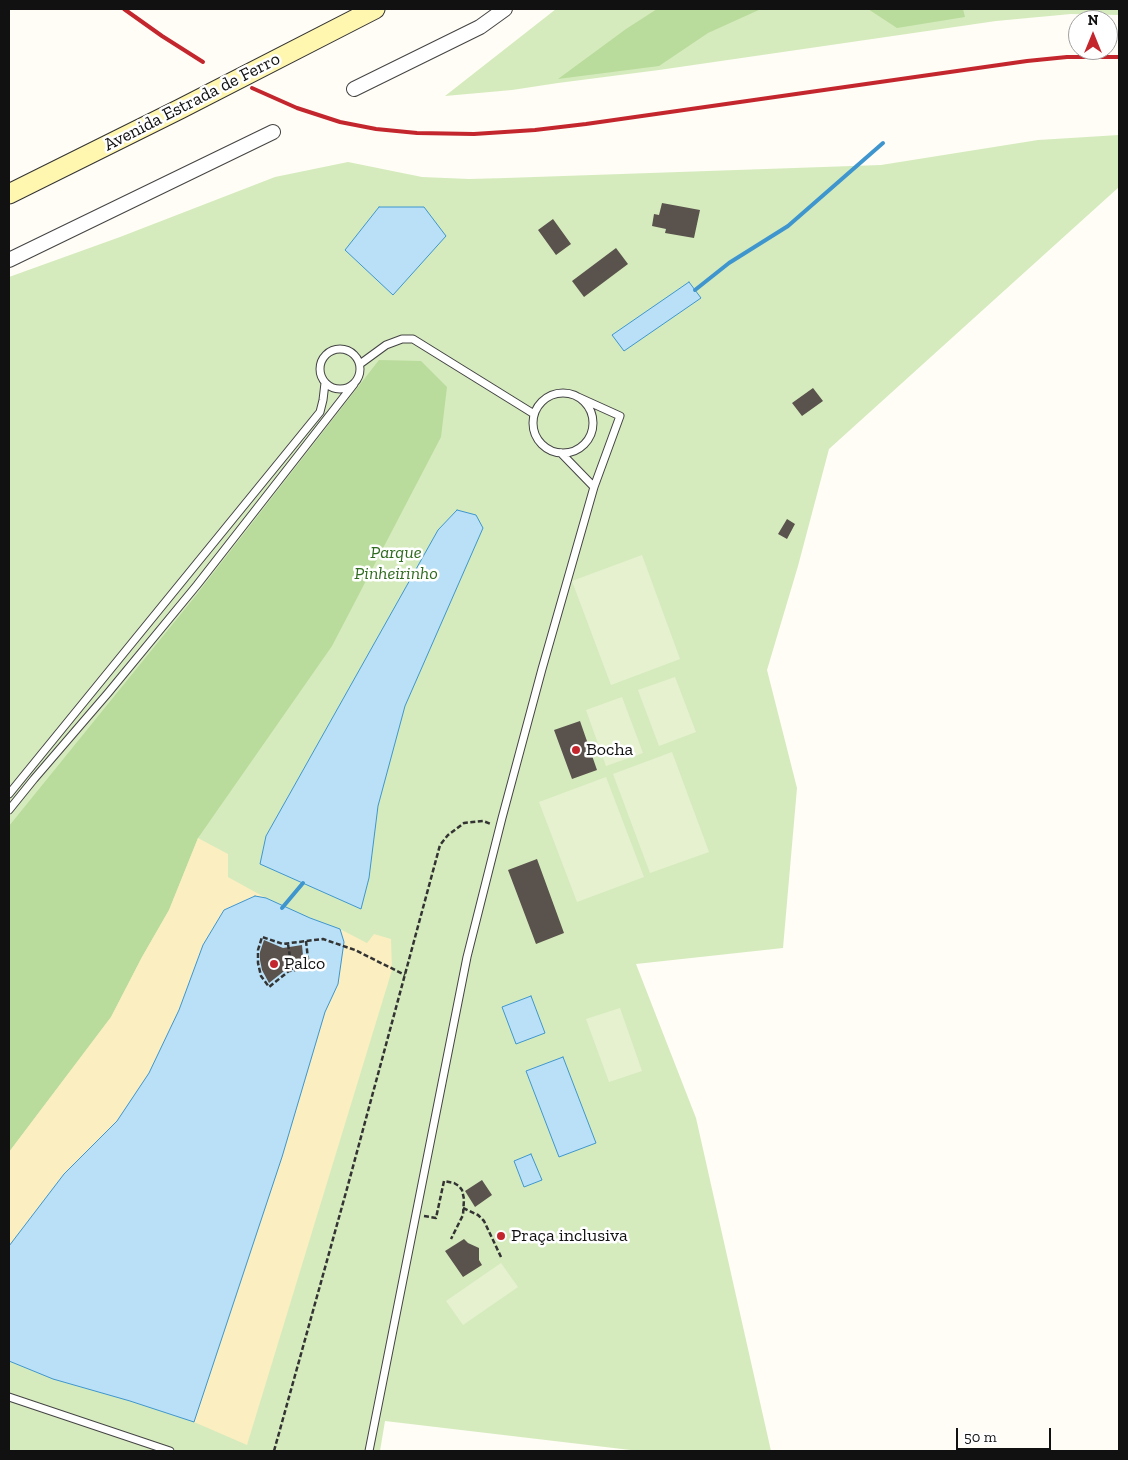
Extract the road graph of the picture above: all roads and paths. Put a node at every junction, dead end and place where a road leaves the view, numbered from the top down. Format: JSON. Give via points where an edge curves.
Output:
{"nodes":[{"id":1,"x":375,"y":9,"type":"edge"},
{"id":2,"x":505,"y":9,"type":"edge"},
{"id":3,"x":354,"y":90,"type":"dead end"},
{"id":4,"x":273,"y":132,"type":"dead end"},
{"id":5,"x":9,"y":194,"type":"edge"},
{"id":6,"x":9,"y":260,"type":"edge"},
{"id":7,"x":360,"y":364,"type":"junction"},
{"id":8,"x":325,"y":383,"type":"junction"},
{"id":9,"x":354,"y":384,"type":"junction"},
{"id":10,"x":578,"y":397,"type":"junction"},
{"id":11,"x":534,"y":414,"type":"junction"},
{"id":12,"x":561,"y":453,"type":"junction"},
{"id":13,"x":594,"y":487,"type":"junction"},
{"id":14,"x":9,"y":794,"type":"edge"},
{"id":15,"x":9,"y":810,"type":"edge"},
{"id":16,"x":500,"y":826,"type":"junction"},
{"id":17,"x":306,"y":941,"type":"junction"},
{"id":18,"x":288,"y":944,"type":"junction"},
{"id":19,"x":292,"y":970,"type":"junction"},
{"id":20,"x":405,"y":974,"type":"junction"},
{"id":21,"x":464,"y":1208,"type":"junction"},
{"id":22,"x":415,"y":1215,"type":"junction"},
{"id":23,"x":451,"y":1239,"type":"dead end"},
{"id":24,"x":501,"y":1257,"type":"dead end"},
{"id":25,"x":9,"y":1397,"type":"edge"},
{"id":26,"x":170,"y":1451,"type":"edge"},
{"id":27,"x":274,"y":1451,"type":"edge"},
{"id":28,"x":368,"y":1451,"type":"edge"}],
"edges":[{"from":1,"to":5,"type":"main road","name":"Avenida Estrada de Ferro"},
{"from":2,"to":3,"type":"street","via":[[480,28]]},
{"from":4,"to":6,"type":"street"},
{"from":7,"to":8,"type":"lane","via":[[346,349],[326,354],[320,363],[320,374]]},
{"from":7,"to":9,"type":"lane","via":[[360,375]]},
{"from":7,"to":11,"type":"lane","via":[[386,345],[413,339]]},
{"from":8,"to":9,"type":"lane","via":[[334,389],[345,389]]},
{"from":8,"to":14,"type":"lane","via":[[320,412]]},
{"from":9,"to":15,"type":"lane","via":[[197,585]]},
{"from":10,"to":11,"type":"lane","via":[[565,393],[552,395],[540,403]]},
{"from":10,"to":12,"type":"lane","via":[[588,406],[593,418],[592,432],[585,444],[574,451]]},
{"from":10,"to":13,"type":"lane","via":[[620,416]]},
{"from":11,"to":12,"type":"lane","via":[[533,428],[538,440],[548,449]]},
{"from":12,"to":13,"type":"lane"},
{"from":13,"to":16,"type":"lane"},
{"from":16,"to":20,"type":"path","via":[[483,821],[464,823],[440,845]]},
{"from":16,"to":22,"type":"lane","via":[[467,958]]},
{"from":17,"to":18,"type":"path"},
{"from":17,"to":19,"type":"path","via":[[310,968]]},
{"from":17,"to":20,"type":"path","via":[[323,939]]},
{"from":18,"to":19,"type":"path"},
{"from":18,"to":19,"type":"path","via":[[262,937],[258,963],[261,976],[269,987]]},
{"from":20,"to":27,"type":"path"},
{"from":21,"to":22,"type":"path","via":[[462,1190],[454,1183],[444,1181],[436,1218]]},
{"from":21,"to":23,"type":"path"},
{"from":21,"to":24,"type":"path","via":[[484,1220]]},
{"from":22,"to":28,"type":"lane"},
{"from":25,"to":26,"type":"lane"}]}
